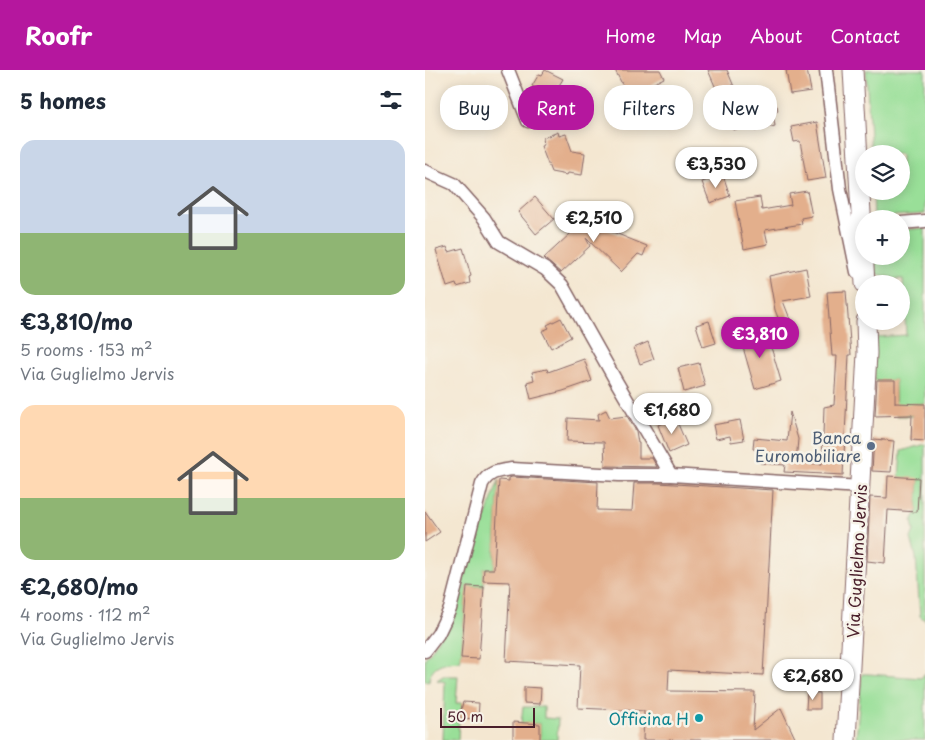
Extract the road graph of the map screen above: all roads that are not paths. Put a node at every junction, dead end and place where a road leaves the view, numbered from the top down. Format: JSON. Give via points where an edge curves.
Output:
{"nodes":[{"id":1,"x":508,"y":70,"type":"edge"},
{"id":2,"x":826,"y":70,"type":"edge"},
{"id":3,"x":853,"y":70,"type":"edge"},
{"id":4,"x":518,"y":96,"type":"edge"},
{"id":5,"x":425,"y":171,"type":"edge"},
{"id":6,"x":862,"y":210,"type":"edge"},
{"id":7,"x":925,"y":221,"type":"edge"},
{"id":8,"x":910,"y":222,"type":"edge"},
{"id":9,"x":857,"y":275,"type":"edge"},
{"id":10,"x":866,"y":330,"type":"edge"},
{"id":11,"x":671,"y":475,"type":"junction"},
{"id":12,"x":861,"y":487,"type":"junction"},
{"id":13,"x":425,"y":651,"type":"edge"},
{"id":14,"x":846,"y":740,"type":"edge"}],
"edges":[{"from":1,"to":4,"type":"street"},
{"from":2,"to":9,"type":"street","via":[[840,189]]},
{"from":3,"to":6,"type":"main road"},
{"from":5,"to":11,"type":"street","via":[[454,184],[484,218],[499,242],[545,270],[562,285]]},
{"from":7,"to":8,"type":"street"},
{"from":10,"to":12,"type":"main road","name":"Via Guglielmo Jervis"},
{"from":11,"to":12,"type":"street"},
{"from":11,"to":13,"type":"street","via":[[512,469],[489,475],[482,484],[450,609]]},
{"from":12,"to":14,"type":"main road","name":"Via Guglielmo Jervis"}]}
